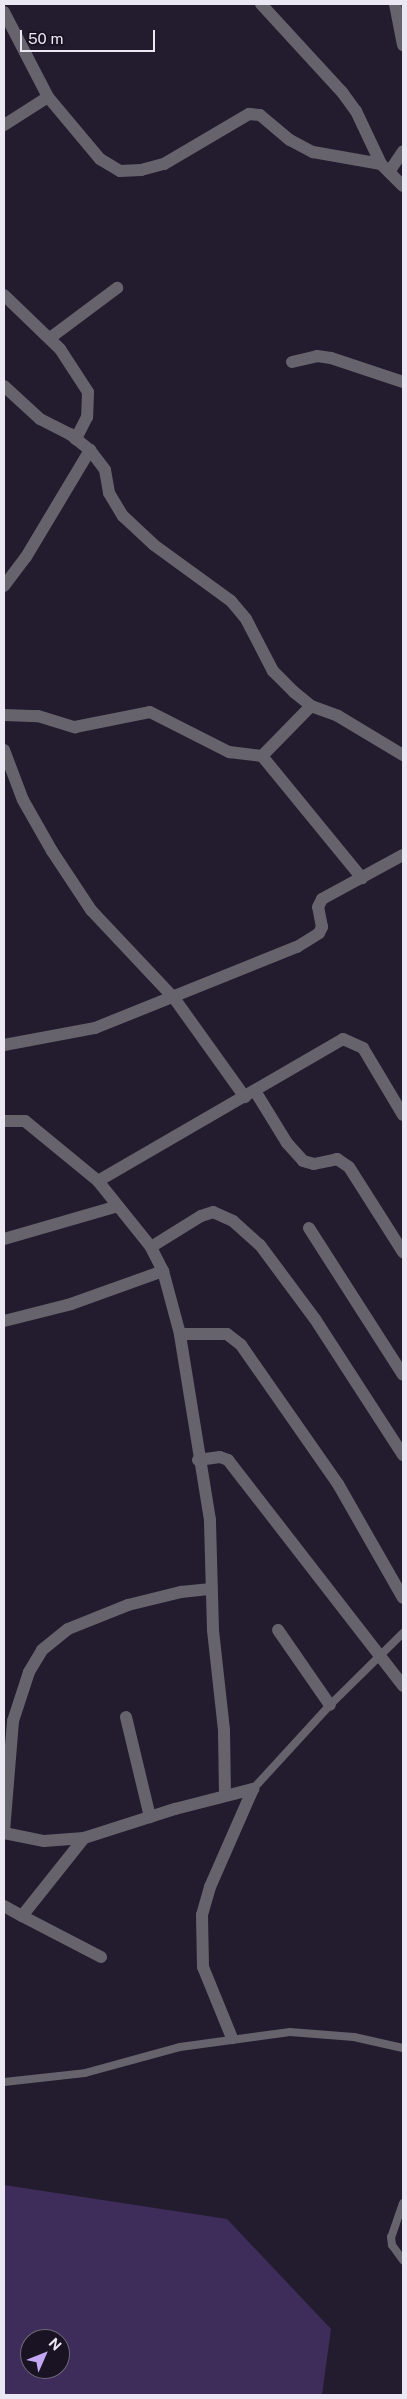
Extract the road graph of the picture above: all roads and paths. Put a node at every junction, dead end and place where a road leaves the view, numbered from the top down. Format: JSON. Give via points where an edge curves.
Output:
{"nodes":[{"id":1,"x":261,"y":4,"type":"edge"},
{"id":2,"x":395,"y":4,"type":"edge"},
{"id":3,"x":4,"y":12,"type":"edge"},
{"id":4,"x":403,"y":45,"type":"edge"},
{"id":5,"x":48,"y":97,"type":"junction"},
{"id":6,"x":4,"y":125,"type":"edge"},
{"id":7,"x":403,"y":151,"type":"edge"},
{"id":8,"x":385,"y":168,"type":"junction"},
{"id":9,"x":403,"y":186,"type":"edge"},
{"id":10,"x":117,"y":288,"type":"dead end"},
{"id":11,"x":4,"y":295,"type":"edge"},
{"id":12,"x":50,"y":338,"type":"junction"},
{"id":13,"x":292,"y":362,"type":"dead end"},
{"id":14,"x":403,"y":382,"type":"edge"},
{"id":15,"x":4,"y":386,"type":"edge"},
{"id":16,"x":76,"y":438,"type":"junction"},
{"id":17,"x":90,"y":450,"type":"junction"},
{"id":18,"x":4,"y":586,"type":"edge"},
{"id":19,"x":311,"y":706,"type":"junction"},
{"id":20,"x":4,"y":715,"type":"edge"},
{"id":21,"x":4,"y":750,"type":"edge"},
{"id":22,"x":403,"y":755,"type":"edge"},
{"id":23,"x":262,"y":756,"type":"junction"},
{"id":24,"x":403,"y":855,"type":"edge"},
{"id":25,"x":362,"y":878,"type":"junction"},
{"id":26,"x":174,"y":998,"type":"junction"},
{"id":27,"x":4,"y":1045,"type":"edge"},
{"id":28,"x":250,"y":1094,"type":"junction"},
{"id":29,"x":403,"y":1115,"type":"edge"},
{"id":30,"x":4,"y":1121,"type":"edge"},
{"id":31,"x":98,"y":1181,"type":"junction"},
{"id":32,"x":115,"y":1207,"type":"junction"},
{"id":33,"x":309,"y":1228,"type":"dead end"},
{"id":34,"x":4,"y":1239,"type":"edge"},
{"id":35,"x":151,"y":1247,"type":"junction"},
{"id":36,"x":403,"y":1252,"type":"edge"},
{"id":37,"x":163,"y":1271,"type":"junction"},
{"id":38,"x":4,"y":1322,"type":"edge"},
{"id":39,"x":180,"y":1334,"type":"junction"},
{"id":40,"x":403,"y":1374,"type":"edge"},
{"id":41,"x":403,"y":1455,"type":"edge"},
{"id":42,"x":198,"y":1460,"type":"junction"},
{"id":43,"x":211,"y":1589,"type":"junction"},
{"id":44,"x":403,"y":1598,"type":"edge"},
{"id":45,"x":278,"y":1630,"type":"dead end"},
{"id":46,"x":403,"y":1633,"type":"edge"},
{"id":47,"x":379,"y":1656,"type":"junction"},
{"id":48,"x":403,"y":1686,"type":"edge"},
{"id":49,"x":330,"y":1705,"type":"junction"},
{"id":50,"x":126,"y":1717,"type":"dead end"},
{"id":51,"x":253,"y":1789,"type":"junction"},
{"id":52,"x":225,"y":1795,"type":"junction"},
{"id":53,"x":150,"y":1816,"type":"junction"},
{"id":54,"x":4,"y":1832,"type":"edge"},
{"id":55,"x":84,"y":1838,"type":"junction"},
{"id":56,"x":4,"y":1906,"type":"edge"},
{"id":57,"x":22,"y":1916,"type":"junction"},
{"id":58,"x":101,"y":1957,"type":"dead end"},
{"id":59,"x":232,"y":2038,"type":"junction"},
{"id":60,"x":402,"y":2046,"type":"edge"},
{"id":61,"x":4,"y":2082,"type":"edge"},
{"id":62,"x":403,"y":2203,"type":"edge"},
{"id":63,"x":403,"y":2260,"type":"edge"}],
"edges":[{"from":1,"to":8,"type":"street","via":[[342,92],[356,111]]},
{"from":2,"to":4,"type":"street"},
{"from":3,"to":5,"type":"street"},
{"from":5,"to":6,"type":"street"},
{"from":5,"to":8,"type":"street","via":[[100,159],[120,171],[164,164],[249,114],[260,115],[290,140],[313,152]]},
{"from":7,"to":8,"type":"street"},
{"from":8,"to":9,"type":"street"},
{"from":10,"to":12,"type":"street"},
{"from":11,"to":12,"type":"street"},
{"from":12,"to":16,"type":"street","via":[[88,392],[87,417]]},
{"from":13,"to":14,"type":"street","via":[[317,356],[331,358]]},
{"from":15,"to":16,"type":"street","via":[[40,419]]},
{"from":16,"to":17,"type":"street"},
{"from":17,"to":18,"type":"street","via":[[26,557]]},
{"from":17,"to":19,"type":"street","via":[[104,470],[109,493],[123,516],[154,545],[232,601],[246,619],[273,671]]},
{"from":19,"to":22,"type":"street","via":[[338,716]]},
{"from":19,"to":23,"type":"street"},
{"from":20,"to":23,"type":"street","via":[[38,716],[75,727],[150,712],[229,752]]},
{"from":21,"to":26,"type":"street","via":[[23,800],[52,851],[92,910]]},
{"from":23,"to":25,"type":"street"},
{"from":24,"to":25,"type":"street"},
{"from":25,"to":26,"type":"street","via":[[322,899],[318,907],[322,927],[313,939]]},
{"from":26,"to":27,"type":"street","via":[[95,1028]]},
{"from":26,"to":28,"type":"street"},
{"from":28,"to":29,"type":"street","via":[[343,1039],[362,1048]]},
{"from":28,"to":31,"type":"street"},
{"from":28,"to":36,"type":"street","via":[[303,1161],[314,1164],[337,1159],[349,1167]]},
{"from":30,"to":31,"type":"street","via":[[25,1121]]},
{"from":31,"to":32,"type":"street"},
{"from":32,"to":34,"type":"street"},
{"from":32,"to":35,"type":"street"},
{"from":33,"to":40,"type":"street"},
{"from":35,"to":37,"type":"street"},
{"from":35,"to":41,"type":"street","via":[[213,1212],[233,1221],[260,1245],[315,1319]]},
{"from":37,"to":38,"type":"street","via":[[71,1304]]},
{"from":37,"to":39,"type":"street"},
{"from":39,"to":42,"type":"street"},
{"from":39,"to":44,"type":"street","via":[[227,1334],[241,1345],[338,1484]]},
{"from":42,"to":43,"type":"street","via":[[210,1520]]},
{"from":42,"to":47,"type":"street","via":[[220,1457],[228,1460]]},
{"from":43,"to":52,"type":"street","via":[[224,1730]]},
{"from":43,"to":54,"type":"street","via":[[181,1592],[128,1605],[68,1629],[42,1650],[29,1672],[13,1721]]},
{"from":45,"to":49,"type":"street"},
{"from":46,"to":47,"type":"lane"},
{"from":47,"to":48,"type":"street"},
{"from":47,"to":49,"type":"lane"},
{"from":49,"to":51,"type":"lane"},
{"from":50,"to":53,"type":"street"},
{"from":51,"to":52,"type":"street"},
{"from":51,"to":59,"type":"street","via":[[210,1887],[202,1915],[203,1967]]},
{"from":52,"to":53,"type":"street"},
{"from":53,"to":55,"type":"street"},
{"from":54,"to":55,"type":"street","via":[[44,1841]]},
{"from":55,"to":57,"type":"street"},
{"from":56,"to":57,"type":"street"},
{"from":57,"to":58,"type":"street"},
{"from":59,"to":60,"type":"lane","via":[[290,2032],[354,2037]]},
{"from":59,"to":61,"type":"lane","via":[[180,2047],[84,2073]]},
{"from":62,"to":63,"type":"lane","via":[[391,2237],[392,2245]]}]}
